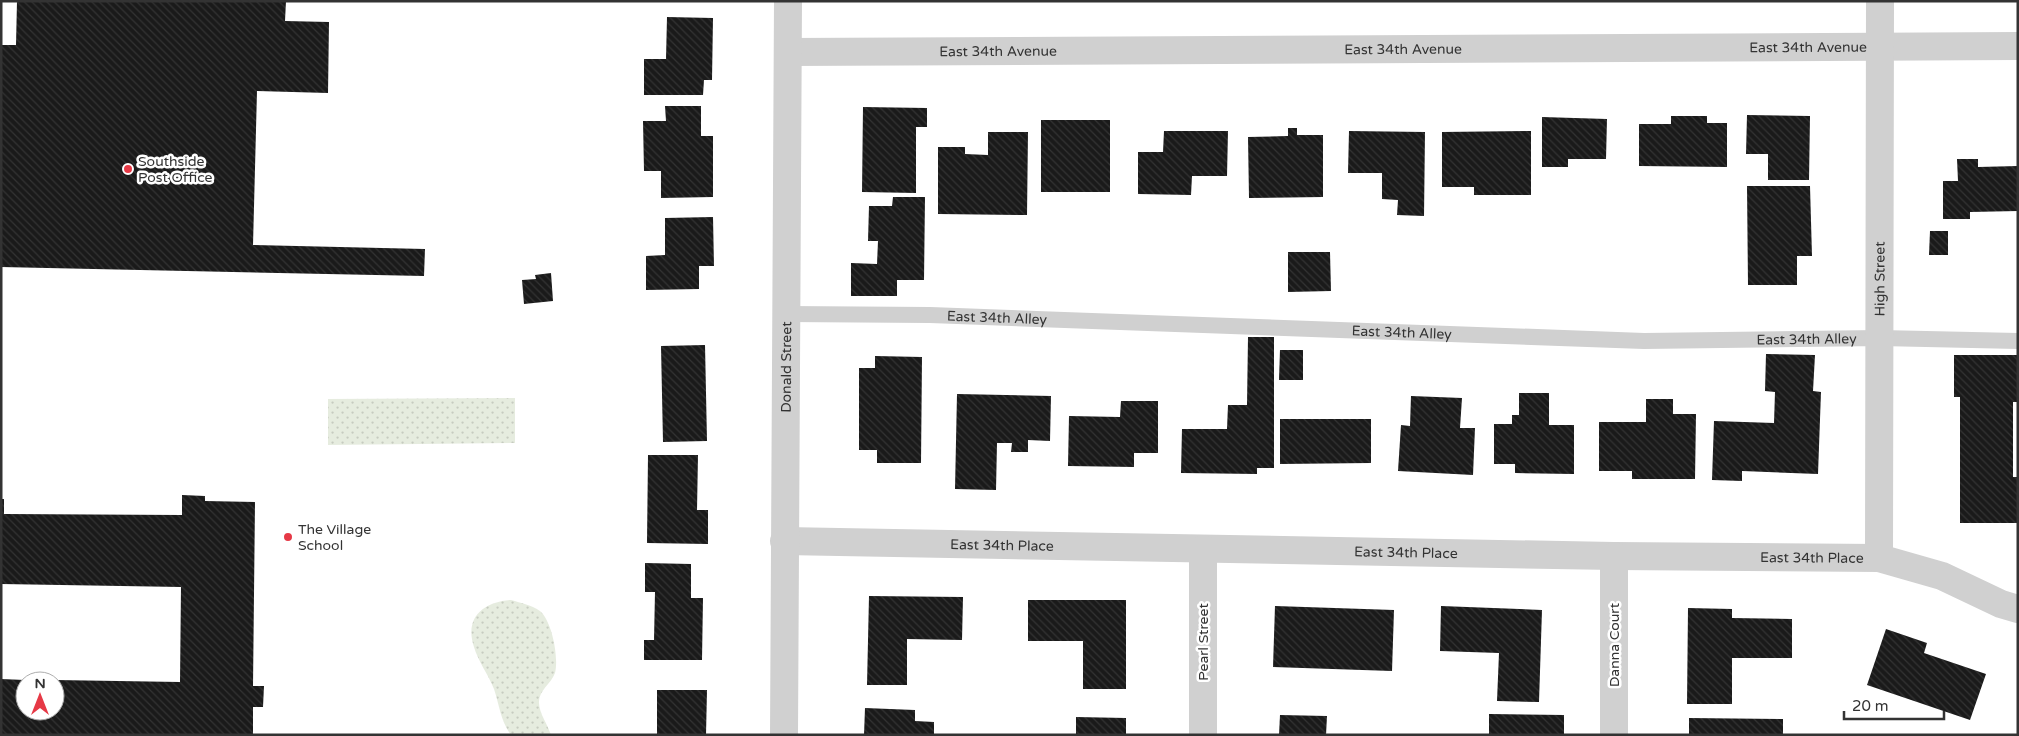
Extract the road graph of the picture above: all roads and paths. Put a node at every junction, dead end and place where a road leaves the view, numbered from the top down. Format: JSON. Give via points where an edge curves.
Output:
{"nodes":[{"id":1,"x":788,"y":1,"type":"edge"},
{"id":2,"x":1880,"y":1,"type":"edge"},
{"id":3,"x":1880,"y":46,"type":"junction"},
{"id":4,"x":2018,"y":46,"type":"edge"},
{"id":5,"x":788,"y":52,"type":"junction"},
{"id":6,"x":786,"y":314,"type":"junction"},
{"id":7,"x":1880,"y":338,"type":"junction"},
{"id":8,"x":2018,"y":341,"type":"edge"},
{"id":9,"x":784,"y":541,"type":"junction"},
{"id":10,"x":1203,"y":549,"type":"junction"},
{"id":11,"x":1614,"y":556,"type":"junction"},
{"id":12,"x":1880,"y":558,"type":"junction"},
{"id":13,"x":2018,"y":609,"type":"edge"},
{"id":14,"x":784,"y":735,"type":"edge"},
{"id":15,"x":1203,"y":735,"type":"edge"},
{"id":16,"x":1614,"y":735,"type":"edge"}],
"edges":[{"from":1,"to":5,"type":"street","name":"Donald Street"},
{"from":2,"to":3,"type":"street","name":"High Street"},
{"from":3,"to":4,"type":"street","name":"East 34th Avenue"},
{"from":3,"to":5,"type":"street","name":"East 34th Avenue"},
{"from":3,"to":7,"type":"street","name":"High Street"},
{"from":5,"to":6,"type":"street","name":"Donald Street"},
{"from":6,"to":7,"type":"lane","name":"East 34th Alley","via":[[930,315],[1644,341]]},
{"from":6,"to":9,"type":"street","name":"Donald Street"},
{"from":7,"to":8,"type":"lane","name":"East 34th Alley"},
{"from":7,"to":12,"type":"street","name":"High Street"},
{"from":9,"to":10,"type":"street","name":"East 34th Place"},
{"from":9,"to":14,"type":"street","name":"Donald Street"},
{"from":10,"to":11,"type":"street","name":"East 34th Place"},
{"from":10,"to":15,"type":"street","name":"Pearl Street"},
{"from":11,"to":12,"type":"street","name":"East 34th Place"},
{"from":11,"to":16,"type":"street","name":"Danna Court"},
{"from":12,"to":13,"type":"street","name":"East 34th Place","via":[[1942,576]]}]}
